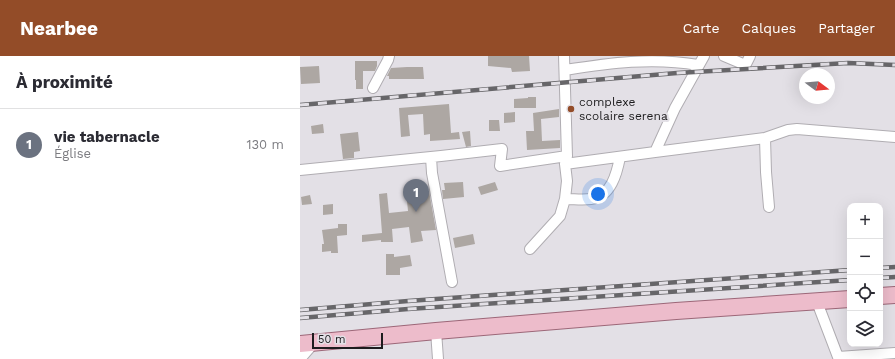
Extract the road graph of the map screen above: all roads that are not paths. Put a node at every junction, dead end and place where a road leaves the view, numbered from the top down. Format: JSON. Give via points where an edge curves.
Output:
{"nodes":[{"id":1,"x":389,"y":56,"type":"edge"},
{"id":2,"x":564,"y":56,"type":"edge"},
{"id":3,"x":704,"y":56,"type":"edge"},
{"id":4,"x":724,"y":56,"type":"edge"},
{"id":5,"x":750,"y":56,"type":"edge"},
{"id":6,"x":698,"y":65,"type":"junction"},
{"id":7,"x":565,"y":70,"type":"junction"},
{"id":8,"x":373,"y":88,"type":"dead end"},
{"id":9,"x":895,"y":137,"type":"edge"},
{"id":10,"x":765,"y":138,"type":"junction"},
{"id":11,"x":655,"y":152,"type":"junction"},
{"id":12,"x":431,"y":157,"type":"junction"},
{"id":13,"x":620,"y":157,"type":"junction"},
{"id":14,"x":566,"y":160,"type":"junction"},
{"id":15,"x":300,"y":170,"type":"edge"},
{"id":16,"x":565,"y":199,"type":"junction"},
{"id":17,"x":769,"y":206,"type":"dead end"},
{"id":18,"x":530,"y":249,"type":"dead end"},
{"id":19,"x":452,"y":282,"type":"dead end"},
{"id":20,"x":895,"y":295,"type":"edge"},
{"id":21,"x":883,"y":296,"type":"edge"},
{"id":22,"x":847,"y":299,"type":"edge"},
{"id":23,"x":817,"y":302,"type":"junction"},
{"id":24,"x":436,"y":331,"type":"junction"},
{"id":25,"x":304,"y":352,"type":"edge"},
{"id":26,"x":895,"y":353,"type":"edge"},
{"id":27,"x":438,"y":359,"type":"edge"}],
"edges":[{"from":1,"to":8,"type":"street"},
{"from":2,"to":7,"type":"street"},
{"from":3,"to":6,"type":"street"},
{"from":4,"to":5,"type":"street","via":[[744,64]]},
{"from":6,"to":7,"type":"street","via":[[676,61],[634,60]]},
{"from":6,"to":11,"type":"street"},
{"from":7,"to":14,"type":"street"},
{"from":9,"to":10,"type":"street","via":[[796,129]]},
{"from":10,"to":11,"type":"street"},
{"from":10,"to":17,"type":"street"},
{"from":11,"to":13,"type":"street"},
{"from":12,"to":14,"type":"street","via":[[502,149],[500,166]]},
{"from":12,"to":15,"type":"street"},
{"from":12,"to":19,"type":"street"},
{"from":13,"to":14,"type":"street"},
{"from":13,"to":16,"type":"street","via":[[616,175],[602,195],[592,199]]},
{"from":14,"to":16,"type":"street"},
{"from":16,"to":18,"type":"street","via":[[560,216]]},
{"from":20,"to":21,"type":"main road"},
{"from":22,"to":23,"type":"main road"},
{"from":23,"to":24,"type":"main road"},
{"from":23,"to":26,"type":"street","via":[[838,357]]},
{"from":24,"to":25,"type":"main road"},
{"from":24,"to":27,"type":"street"}]}
